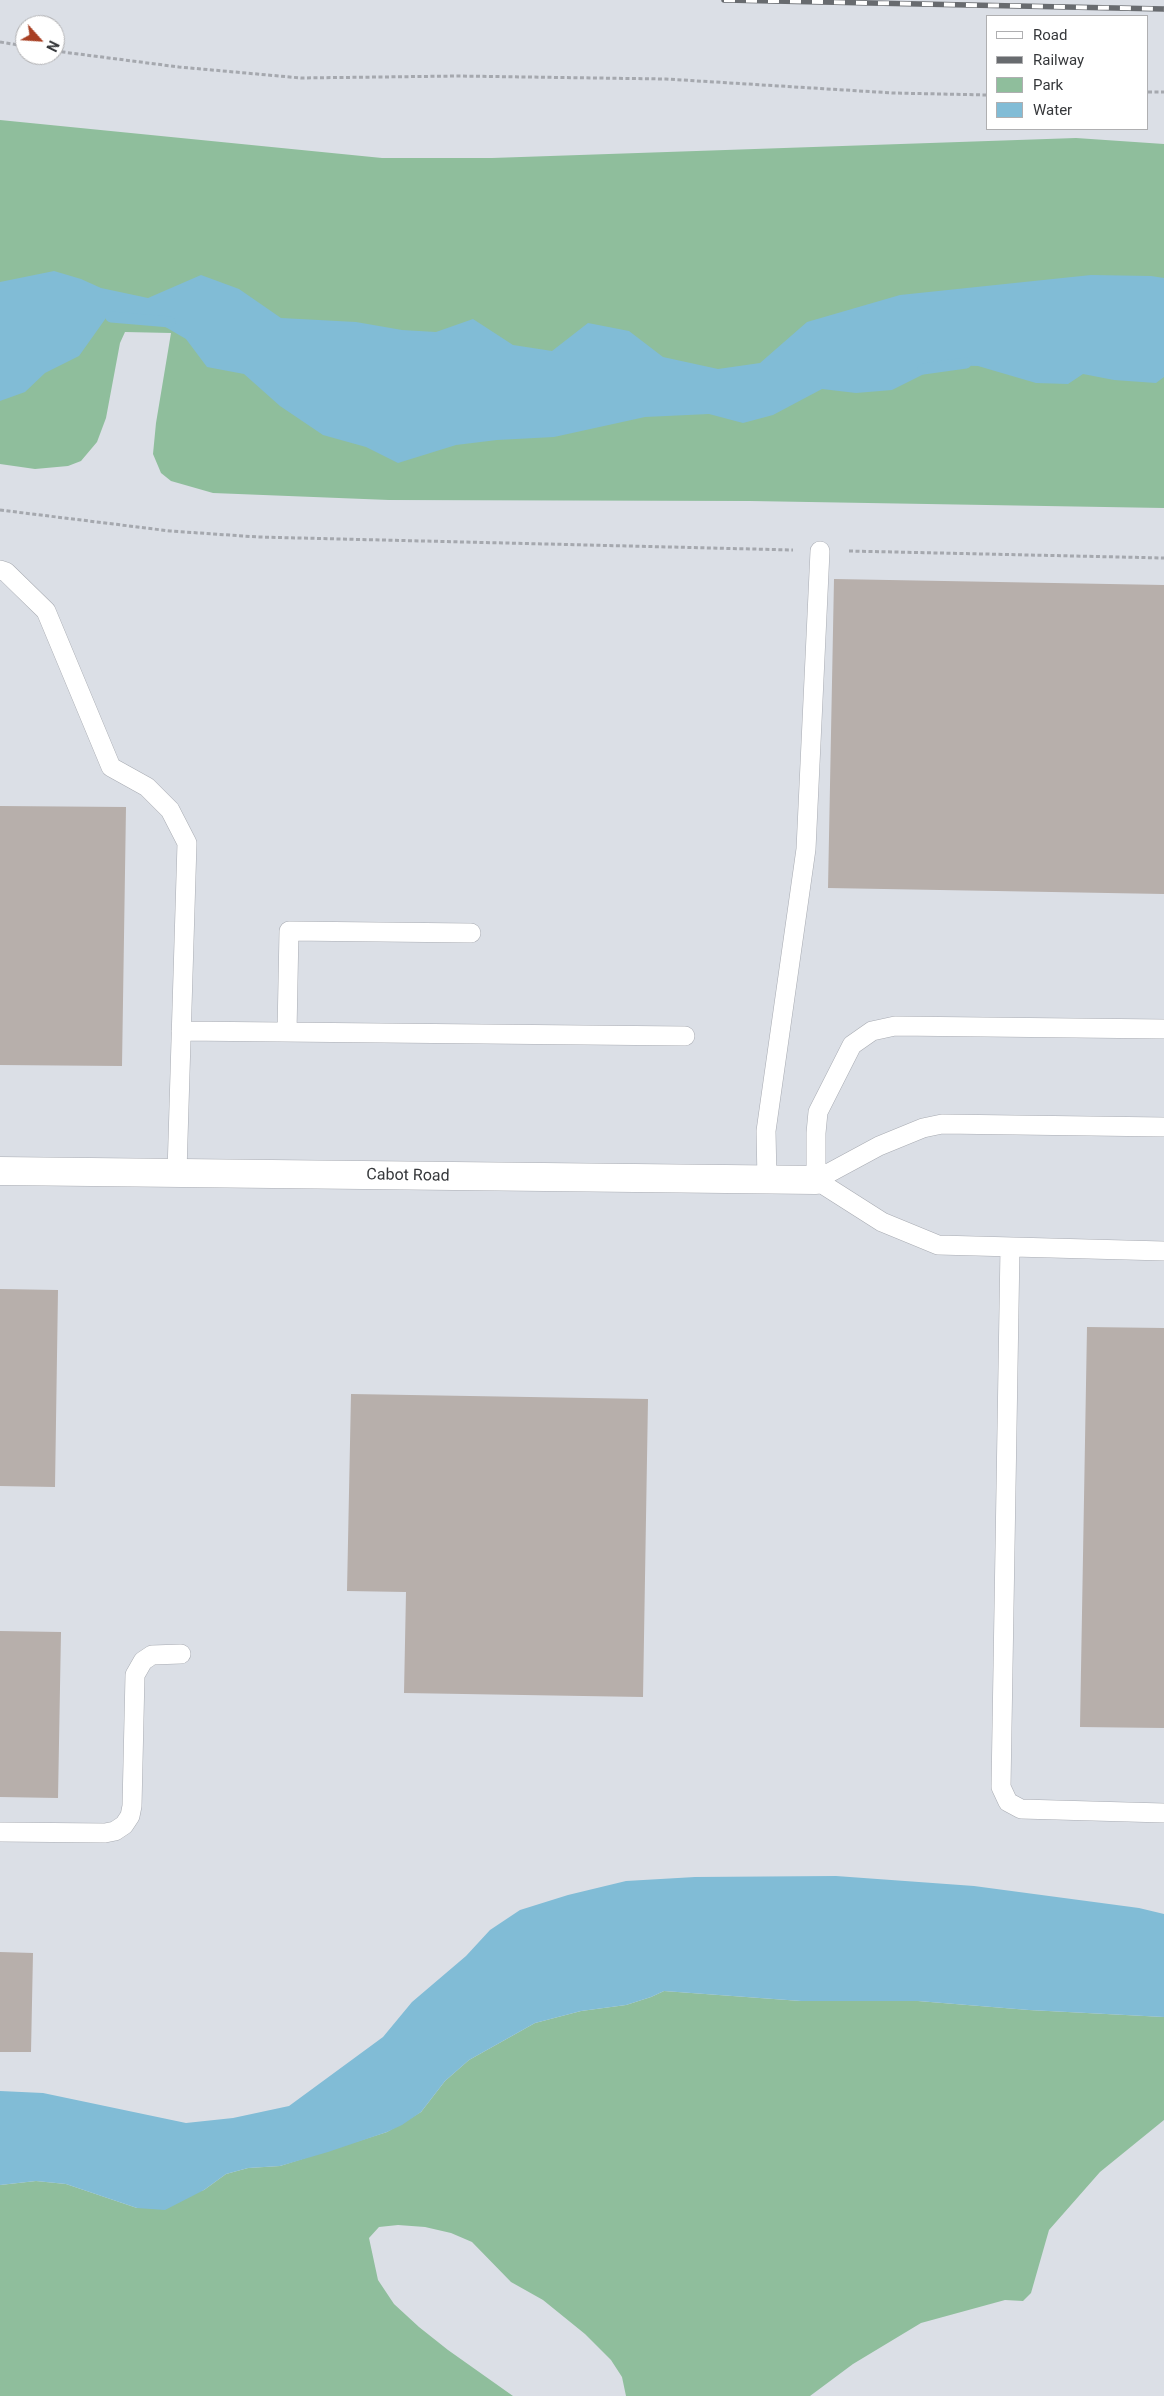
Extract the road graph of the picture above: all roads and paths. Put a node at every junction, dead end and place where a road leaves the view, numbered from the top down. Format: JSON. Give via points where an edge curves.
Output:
{"nodes":[{"id":1,"x":0,"y":42,"type":"edge"},
{"id":2,"x":15,"y":44,"type":"edge"},
{"id":3,"x":65,"y":51,"type":"edge"},
{"id":4,"x":1149,"y":92,"type":"edge"},
{"id":5,"x":1164,"y":92,"type":"edge"},
{"id":6,"x":986,"y":95,"type":"edge"},
{"id":7,"x":0,"y":510,"type":"edge"},
{"id":8,"x":820,"y":551,"type":"junction"},
{"id":9,"x":1164,"y":558,"type":"edge"},
{"id":10,"x":0,"y":570,"type":"edge"},
{"id":11,"x":471,"y":933,"type":"dead end"},
{"id":12,"x":1164,"y":1029,"type":"edge"},
{"id":13,"x":181,"y":1031,"type":"junction"},
{"id":14,"x":288,"y":1032,"type":"junction"},
{"id":15,"x":685,"y":1036,"type":"dead end"},
{"id":16,"x":1164,"y":1127,"type":"edge"},
{"id":17,"x":0,"y":1170,"type":"edge"},
{"id":18,"x":177,"y":1172,"type":"junction"},
{"id":19,"x":767,"y":1180,"type":"junction"},
{"id":20,"x":816,"y":1180,"type":"junction"},
{"id":21,"x":1010,"y":1248,"type":"junction"},
{"id":22,"x":1164,"y":1250,"type":"edge"},
{"id":23,"x":180,"y":1654,"type":"dead end"},
{"id":24,"x":1164,"y":1813,"type":"edge"},
{"id":25,"x":0,"y":1832,"type":"edge"}],
"edges":[{"from":1,"to":2,"type":"path"},
{"from":3,"to":6,"type":"path","via":[[179,67],[302,78],[648,78],[893,93]]},
{"from":4,"to":5,"type":"path"},
{"from":7,"to":8,"type":"path","via":[[170,531],[258,537]]},
{"from":8,"to":9,"type":"path"},
{"from":8,"to":19,"type":"lane","via":[[806,849],[766,1131]]},
{"from":10,"to":13,"type":"lane","via":[[6,572],[46,612],[111,767],[147,787],[170,810],[186,843]]},
{"from":11,"to":14,"type":"lane","via":[[288,931]]},
{"from":12,"to":20,"type":"lane","via":[[895,1026],[872,1030],[852,1046],[818,1112]]},
{"from":13,"to":14,"type":"lane"},
{"from":13,"to":18,"type":"lane"},
{"from":14,"to":15,"type":"lane"},
{"from":16,"to":20,"type":"lane","via":[[942,1124],[887,1142]]},
{"from":17,"to":18,"type":"street","name":"Cabot Road"},
{"from":18,"to":19,"type":"street","name":"Cabot Road"},
{"from":19,"to":20,"type":"street","name":"Cabot Road"},
{"from":20,"to":21,"type":"lane","via":[[882,1222],[931,1243],[946,1247]]},
{"from":21,"to":22,"type":"lane"},
{"from":21,"to":24,"type":"lane","via":[[1001,1787],[1008,1802],[1021,1809]]},
{"from":23,"to":25,"type":"lane","via":[[152,1655],[143,1661],[135,1675],[132,1806],[124,1826],[105,1833]]}]}
